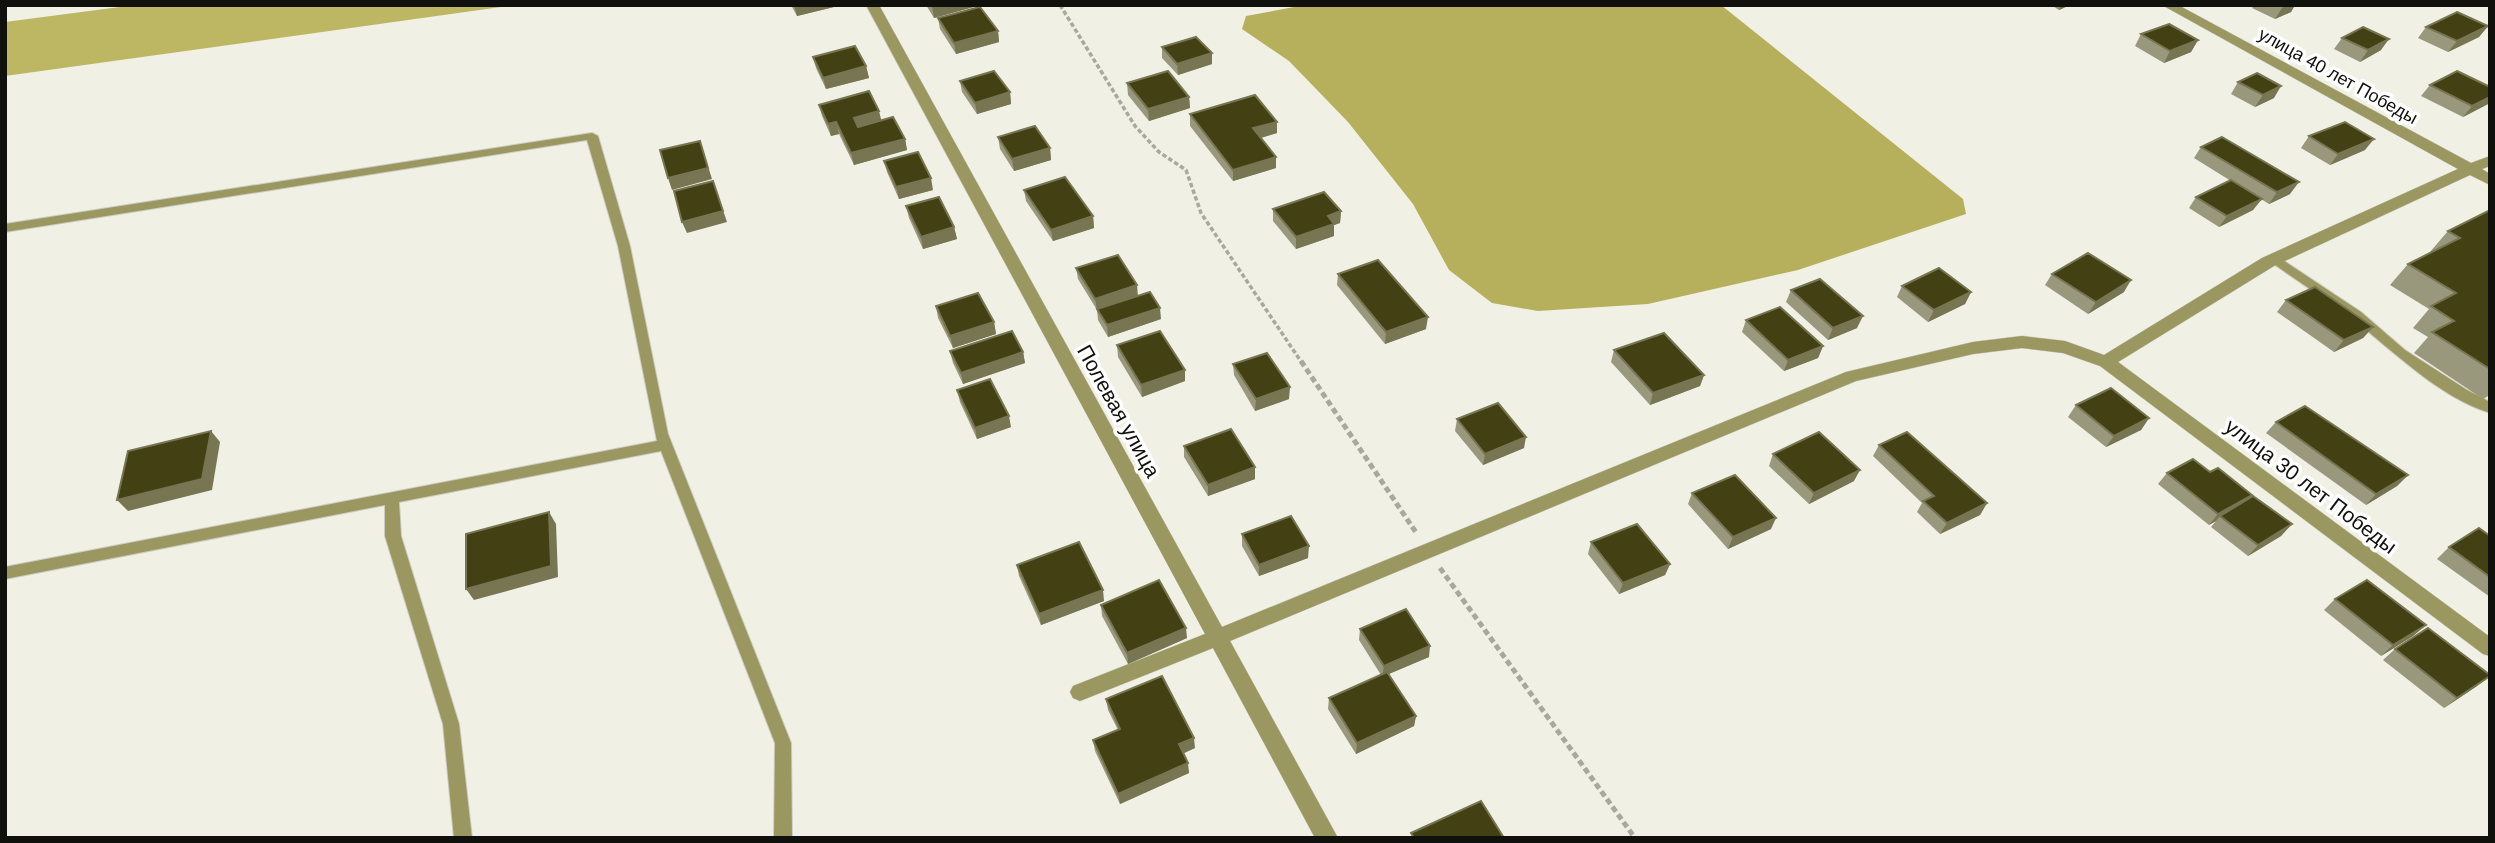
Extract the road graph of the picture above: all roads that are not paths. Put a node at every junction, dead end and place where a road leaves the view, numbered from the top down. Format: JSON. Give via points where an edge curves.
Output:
{"nodes":[{"id":1,"x":873,"y":5,"type":"edge"},
{"id":2,"x":2168,"y":5,"type":"edge"},
{"id":3,"x":2490,"y":160,"type":"edge"},
{"id":4,"x":2470,"y":170,"type":"junction"},
{"id":5,"x":2490,"y":180,"type":"edge"},
{"id":6,"x":5,"y":228,"type":"edge"},
{"id":7,"x":2275,"y":259,"type":"junction"},
{"id":8,"x":2106,"y":362,"type":"junction"},
{"id":9,"x":2490,"y":408,"type":"edge"},
{"id":10,"x":665,"y":445,"type":"junction"},
{"id":11,"x":392,"y":498,"type":"junction"},
{"id":12,"x":5,"y":572,"type":"edge"},
{"id":13,"x":1217,"y":638,"type":"junction"},
{"id":14,"x":2490,"y":648,"type":"edge"},
{"id":15,"x":1080,"y":692,"type":"dead end"},
{"id":16,"x":463,"y":838,"type":"edge"},
{"id":17,"x":783,"y":838,"type":"edge"},
{"id":18,"x":1327,"y":838,"type":"edge"}],
"edges":[{"from":1,"to":13,"type":"street","name":"Полевая улица"},
{"from":2,"to":4,"type":"street","name":"улица 40 лет Победы"},
{"from":3,"to":4,"type":"street"},
{"from":4,"to":5,"type":"street","name":"улица 40 лет Победы"},
{"from":4,"to":7,"type":"street"},
{"from":6,"to":10,"type":"lane","via":[[592,136],[624,246]]},
{"from":7,"to":8,"type":"street"},
{"from":7,"to":9,"type":"lane","via":[[2356,315],[2400,353]]},
{"from":8,"to":13,"type":"street","name":"улица 30 лет Победы","via":[[2065,347],[2022,342],[1973,348],[1852,376]]},
{"from":8,"to":14,"type":"street","name":"улица 30 лет Победы"},
{"from":10,"to":11,"type":"lane"},
{"from":10,"to":17,"type":"lane","via":[[783,743]]},
{"from":11,"to":12,"type":"lane"},
{"from":11,"to":16,"type":"lane","via":[[393,536],[450,724]]},
{"from":13,"to":15,"type":"street","name":"улица 30 лет Победы"},
{"from":13,"to":18,"type":"street","name":"Полевая улица"}]}
